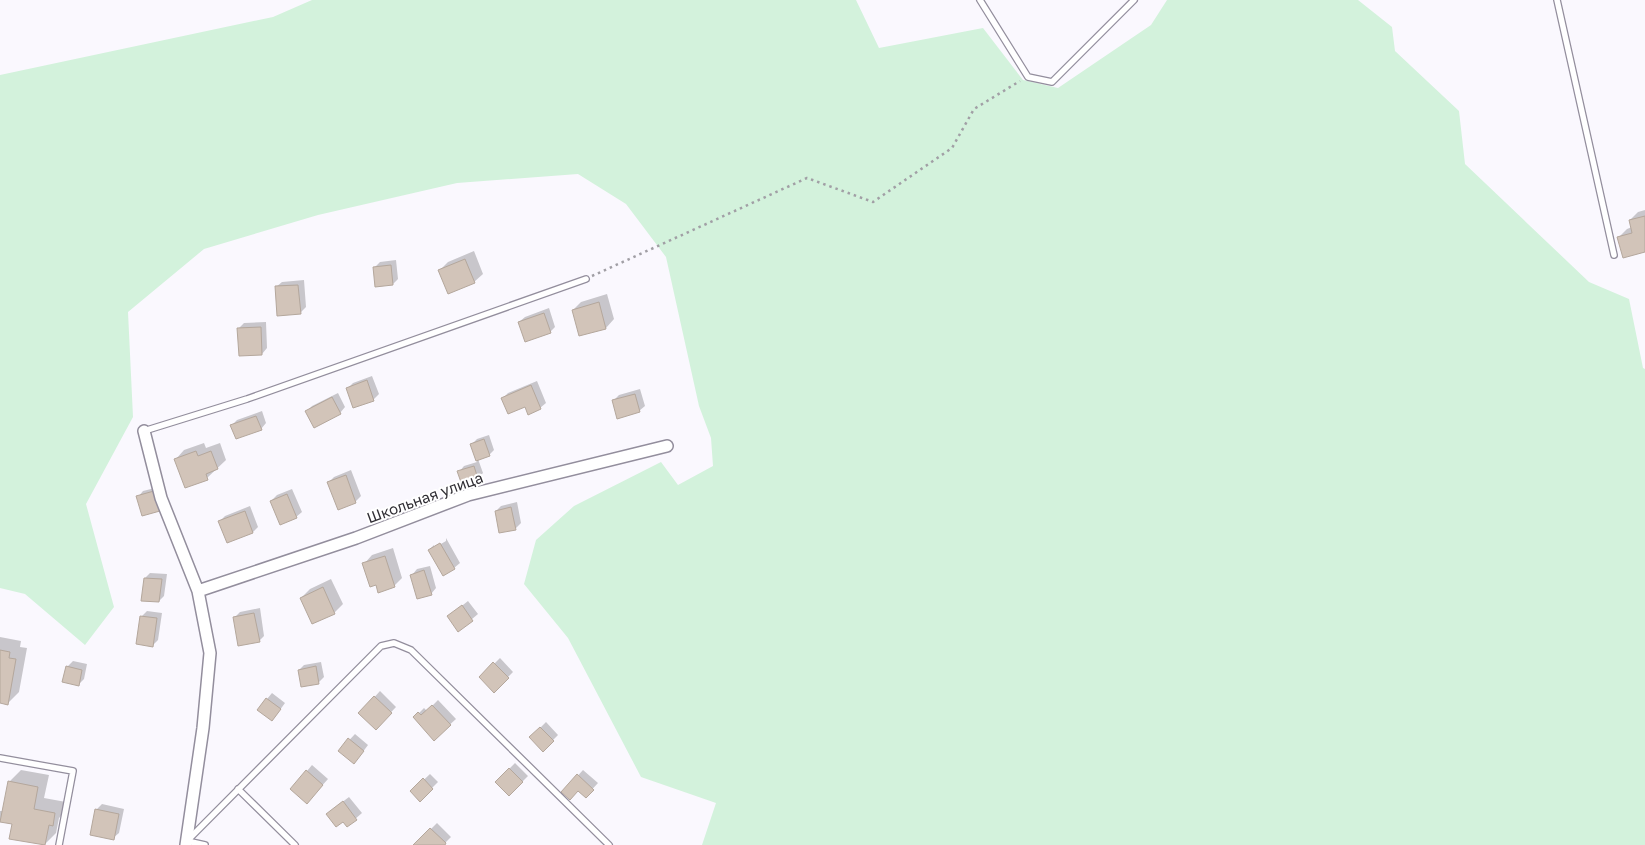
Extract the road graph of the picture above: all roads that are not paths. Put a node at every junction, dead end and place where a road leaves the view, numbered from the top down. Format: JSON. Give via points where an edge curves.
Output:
{"nodes":[{"id":1,"x":980,"y":0,"type":"edge"},
{"id":2,"x":1134,"y":0,"type":"edge"},
{"id":3,"x":1557,"y":0,"type":"edge"},
{"id":4,"x":1614,"y":255,"type":"dead end"},
{"id":5,"x":586,"y":279,"type":"road end"},
{"id":6,"x":144,"y":431,"type":"joint"},
{"id":7,"x":666,"y":446,"type":"dead end"},
{"id":8,"x":198,"y":591,"type":"junction"},
{"id":9,"x":0,"y":758,"type":"edge"},
{"id":10,"x":238,"y":789,"type":"junction"},
{"id":11,"x":186,"y":843,"type":"edge"},
{"id":12,"x":59,"y":845,"type":"edge"},
{"id":13,"x":206,"y":845,"type":"edge"},
{"id":14,"x":295,"y":845,"type":"edge"},
{"id":15,"x":609,"y":845,"type":"edge"}],
"edges":[{"from":1,"to":2,"type":"lane","via":[[1028,77],[1052,82]]},
{"from":3,"to":4,"type":"lane"},
{"from":5,"to":6,"type":"lane","via":[[247,399]]},
{"from":6,"to":8,"type":"street","via":[[161,498]]},
{"from":7,"to":8,"type":"street","name":"Школьная улица","via":[[468,495],[356,538]]},
{"from":8,"to":11,"type":"street","via":[[210,653]]},
{"from":9,"to":12,"type":"lane","via":[[73,771]]},
{"from":10,"to":11,"type":"lane"},
{"from":10,"to":14,"type":"lane"},
{"from":10,"to":15,"type":"lane","via":[[382,646],[394,643],[411,650]]},
{"from":11,"to":13,"type":"lane"}]}
